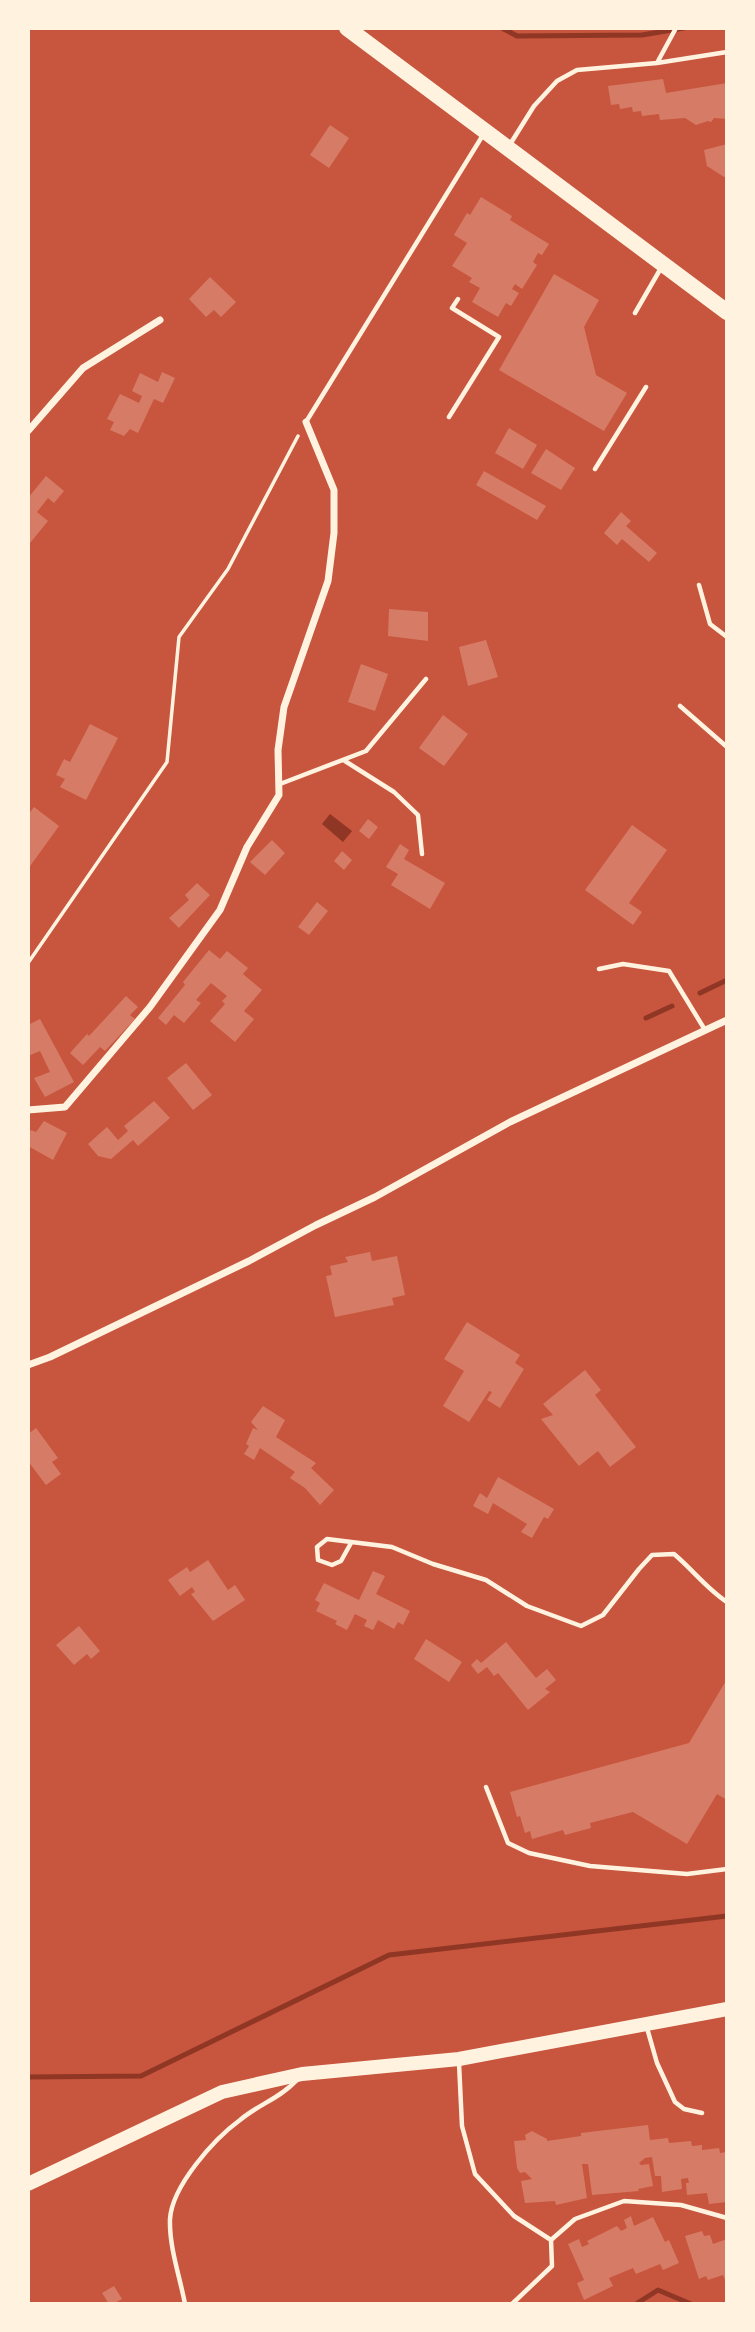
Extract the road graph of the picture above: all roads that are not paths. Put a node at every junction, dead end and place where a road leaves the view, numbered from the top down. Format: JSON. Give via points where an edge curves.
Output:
{"nodes":[{"id":1,"x":346,"y":28,"type":"edge"},
{"id":2,"x":676,"y":28,"type":"edge"},
{"id":3,"x":727,"y":52,"type":"edge"},
{"id":4,"x":657,"y":64,"type":"junction"},
{"id":5,"x":486,"y":131,"type":"junction"},
{"id":6,"x":508,"y":148,"type":"junction"},
{"id":7,"x":663,"y":264,"type":"junction"},
{"id":8,"x":458,"y":299,"type":"dead end"},
{"id":9,"x":727,"y":312,"type":"edge"},
{"id":10,"x":635,"y":313,"type":"dead end"},
{"id":11,"x":160,"y":320,"type":"dead end"},
{"id":12,"x":646,"y":387,"type":"dead end"},
{"id":13,"x":449,"y":417,"type":"dead end"},
{"id":14,"x":306,"y":422,"type":"joint"},
{"id":15,"x":28,"y":431,"type":"edge"},
{"id":16,"x":594,"y":469,"type":"dead end"},
{"id":17,"x":699,"y":585,"type":"dead end"},
{"id":18,"x":727,"y":637,"type":"edge"},
{"id":19,"x":426,"y":679,"type":"dead end"},
{"id":20,"x":680,"y":706,"type":"dead end"},
{"id":21,"x":727,"y":747,"type":"edge"},
{"id":22,"x":344,"y":760,"type":"junction"},
{"id":23,"x":279,"y":784,"type":"junction"},
{"id":24,"x":422,"y":854,"type":"dead end"},
{"id":25,"x":598,"y":969,"type":"dead end"},
{"id":26,"x":727,"y":1020,"type":"edge"},
{"id":27,"x":705,"y":1030,"type":"junction"},
{"id":28,"x":28,"y":1110,"type":"edge"},
{"id":29,"x":28,"y":1365,"type":"edge"},
{"id":30,"x":351,"y":1543,"type":"junction"},
{"id":31,"x":727,"y":1602,"type":"edge"},
{"id":32,"x":486,"y":1787,"type":"dead end"},
{"id":33,"x":727,"y":1869,"type":"edge"},
{"id":34,"x":727,"y":2009,"type":"edge"},
{"id":35,"x":645,"y":2024,"type":"junction"},
{"id":36,"x":459,"y":2059,"type":"junction"},
{"id":37,"x":302,"y":2074,"type":"junction"},
{"id":38,"x":702,"y":2113,"type":"dead end"},
{"id":39,"x":28,"y":2184,"type":"edge"},
{"id":40,"x":727,"y":2218,"type":"edge"},
{"id":41,"x":551,"y":2240,"type":"junction"},
{"id":42,"x":185,"y":2304,"type":"edge"},
{"id":43,"x":512,"y":2304,"type":"edge"}],
"edges":[{"from":1,"to":5,"type":"main road"},
{"from":2,"to":4,"type":"lane"},
{"from":3,"to":4,"type":"lane"},
{"from":4,"to":6,"type":"lane","via":[[577,71],[557,81],[534,106]]},
{"from":5,"to":6,"type":"main road"},
{"from":5,"to":14,"type":"lane"},
{"from":6,"to":7,"type":"main road"},
{"from":7,"to":9,"type":"main road"},
{"from":7,"to":10,"type":"lane"},
{"from":8,"to":13,"type":"lane","via":[[452,308],[499,337]]},
{"from":11,"to":15,"type":"street","via":[[83,368]]},
{"from":12,"to":16,"type":"lane"},
{"from":14,"to":23,"type":"street","via":[[334,490],[334,533],[328,581],[284,707]]},
{"from":17,"to":18,"type":"lane","via":[[710,624]]},
{"from":19,"to":22,"type":"lane","via":[[366,751]]},
{"from":20,"to":21,"type":"lane"},
{"from":22,"to":23,"type":"lane"},
{"from":22,"to":24,"type":"lane","via":[[394,792],[418,815]]},
{"from":23,"to":28,"type":"street","via":[[279,795],[247,847],[220,911],[150,1007],[65,1107]]},
{"from":25,"to":27,"type":"lane","via":[[624,964],[669,971]]},
{"from":26,"to":27,"type":"street"},
{"from":27,"to":29,"type":"street","via":[[510,1122],[249,1261]]},
{"from":30,"to":30,"type":"lane","via":[[341,1560],[332,1565],[318,1560],[317,1547],[327,1539]]},
{"from":30,"to":31,"type":"lane","via":[[392,1547],[486,1580],[527,1606],[581,1626],[603,1615],[652,1555],[674,1554]]},
{"from":32,"to":33,"type":"lane","via":[[508,1843],[529,1853],[590,1866],[687,1874]]},
{"from":34,"to":35,"type":"main road"},
{"from":35,"to":36,"type":"main road"},
{"from":35,"to":38,"type":"lane","via":[[656,2063],[675,2102]]},
{"from":36,"to":37,"type":"main road"},
{"from":36,"to":41,"type":"lane","via":[[463,2126],[475,2174],[514,2216]]},
{"from":37,"to":39,"type":"main road","via":[[222,2092]]},
{"from":37,"to":42,"type":"lane","via":[[284,2093],[241,2118],[214,2141],[182,2183],[170,2217]]},
{"from":40,"to":41,"type":"lane","via":[[681,2205],[624,2201],[575,2219]]},
{"from":41,"to":43,"type":"lane","via":[[552,2266]]}]}
